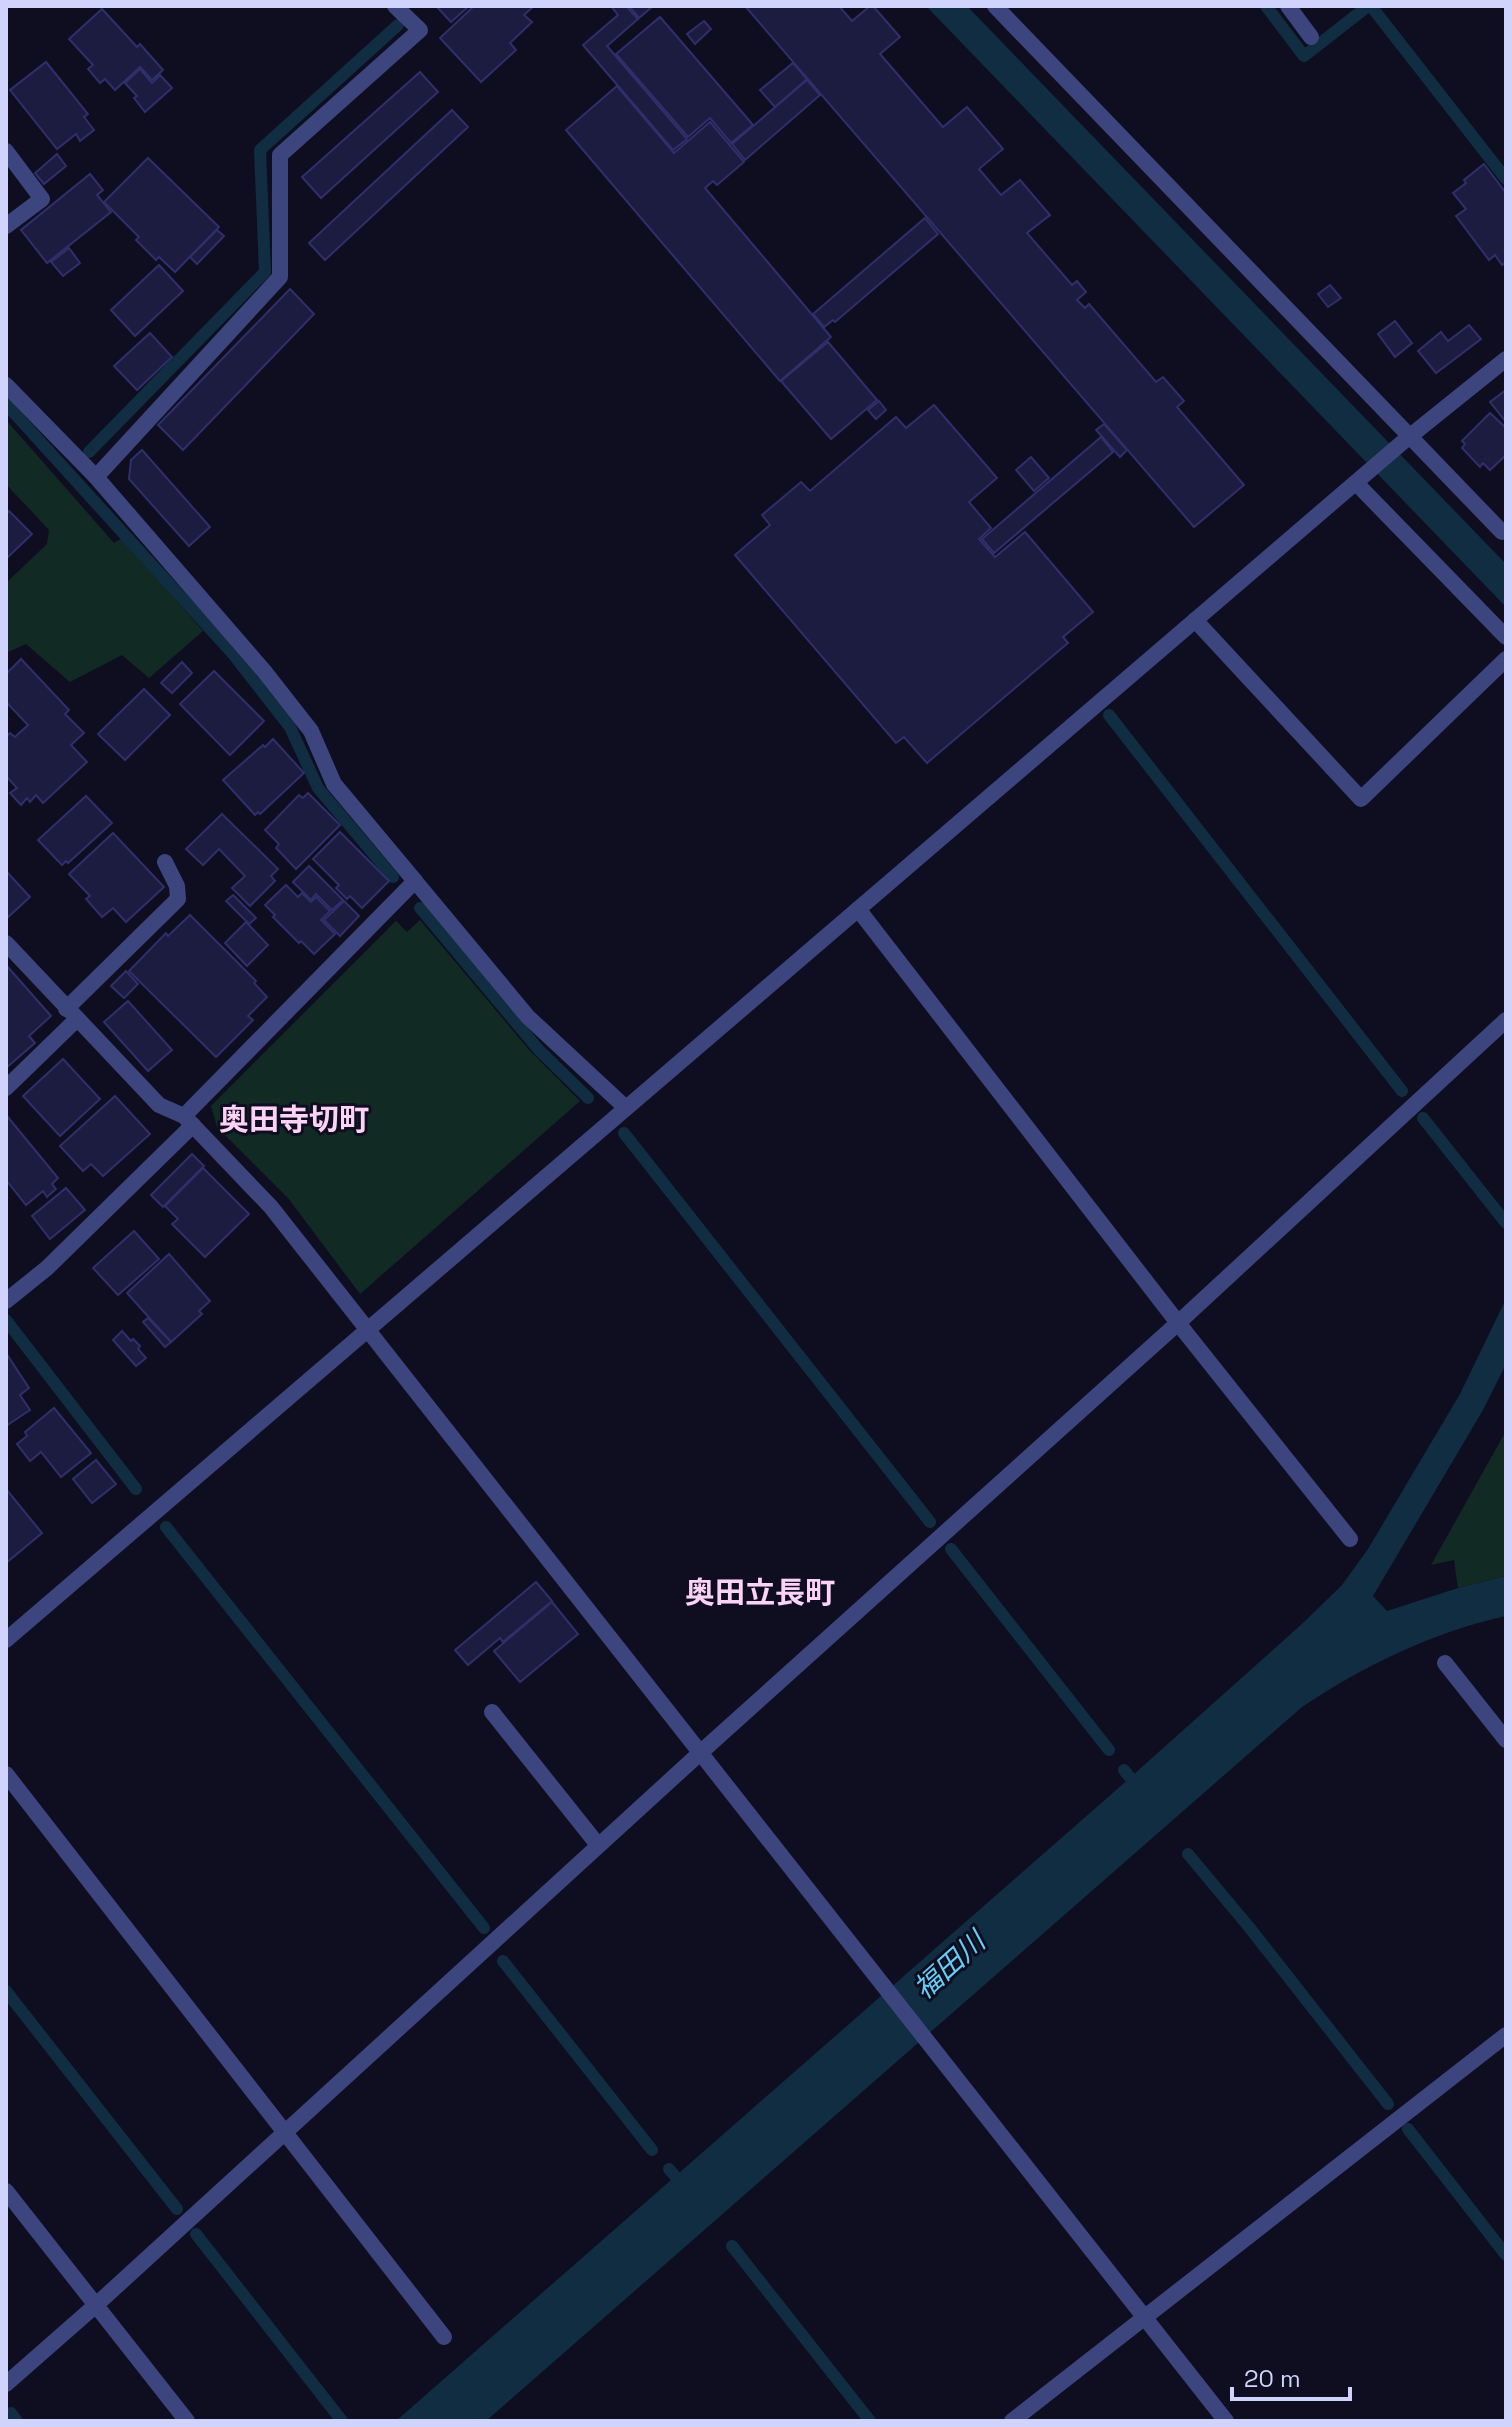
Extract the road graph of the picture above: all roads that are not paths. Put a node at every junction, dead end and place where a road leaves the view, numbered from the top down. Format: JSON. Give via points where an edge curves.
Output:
{"nodes":[{"id":1,"x":395,"y":6,"type":"edge"},
{"id":2,"x":995,"y":6,"type":"edge"},
{"id":3,"x":1288,"y":6,"type":"edge"},
{"id":4,"x":1311,"y":37,"type":"dead end"},
{"id":5,"x":6,"y":151,"type":"edge"},
{"id":6,"x":6,"y":226,"type":"edge"},
{"id":7,"x":1506,"y":359,"type":"edge"},
{"id":8,"x":6,"y":385,"type":"edge"},
{"id":9,"x":1407,"y":439,"type":"junction"},
{"id":10,"x":96,"y":477,"type":"junction"},
{"id":11,"x":1359,"y":480,"type":"junction"},
{"id":12,"x":1502,"y":532,"type":"dead end"},
{"id":13,"x":1195,"y":620,"type":"junction"},
{"id":14,"x":1506,"y":637,"type":"edge"},
{"id":15,"x":1506,"y":659,"type":"edge"},
{"id":16,"x":165,"y":862,"type":"dead end"},
{"id":17,"x":415,"y":881,"type":"junction"},
{"id":18,"x":858,"y":909,"type":"junction"},
{"id":19,"x":6,"y":943,"type":"edge"},
{"id":20,"x":71,"y":1014,"type":"junction"},
{"id":21,"x":1506,"y":1020,"type":"edge"},
{"id":22,"x":6,"y":1088,"type":"edge"},
{"id":23,"x":626,"y":1108,"type":"junction"},
{"id":24,"x":188,"y":1121,"type":"junction"},
{"id":25,"x":6,"y":1301,"type":"edge"},
{"id":26,"x":1178,"y":1323,"type":"junction"},
{"id":27,"x":367,"y":1330,"type":"junction"},
{"id":28,"x":1350,"y":1539,"type":"dead end"},
{"id":29,"x":6,"y":1640,"type":"edge"},
{"id":30,"x":1445,"y":1663,"type":"dead end"},
{"id":31,"x":492,"y":1712,"type":"dead end"},
{"id":32,"x":1506,"y":1740,"type":"edge"},
{"id":33,"x":700,"y":1753,"type":"junction"},
{"id":34,"x":6,"y":1774,"type":"edge"},
{"id":35,"x":598,"y":1845,"type":"junction"},
{"id":36,"x":1506,"y":2035,"type":"edge"},
{"id":37,"x":284,"y":2133,"type":"junction"},
{"id":38,"x":6,"y":2191,"type":"edge"},
{"id":39,"x":96,"y":2305,"type":"junction"},
{"id":40,"x":1145,"y":2317,"type":"junction"},
{"id":41,"x":444,"y":2337,"type":"dead end"},
{"id":42,"x":6,"y":2384,"type":"edge"},
{"id":43,"x":187,"y":2421,"type":"edge"},
{"id":44,"x":1012,"y":2421,"type":"edge"},
{"id":45,"x":1226,"y":2421,"type":"edge"}],
"edges":[{"from":1,"to":10,"type":"street","via":[[420,30],[280,155],[280,277]]},
{"from":2,"to":9,"type":"street"},
{"from":3,"to":4,"type":"street"},
{"from":5,"to":6,"type":"street","via":[[42,199]]},
{"from":7,"to":9,"type":"street"},
{"from":8,"to":10,"type":"street"},
{"from":9,"to":11,"type":"street"},
{"from":9,"to":12,"type":"street"},
{"from":10,"to":17,"type":"street","via":[[264,671],[311,731],[334,784]]},
{"from":11,"to":13,"type":"street"},
{"from":11,"to":14,"type":"street"},
{"from":13,"to":15,"type":"street","via":[[1361,799]]},
{"from":13,"to":18,"type":"street"},
{"from":16,"to":20,"type":"street","via":[[178,899]]},
{"from":17,"to":23,"type":"street","via":[[528,1017]]},
{"from":17,"to":24,"type":"street"},
{"from":18,"to":23,"type":"street"},
{"from":18,"to":26,"type":"street"},
{"from":19,"to":20,"type":"street"},
{"from":20,"to":22,"type":"street"},
{"from":20,"to":24,"type":"street","via":[[159,1105]]},
{"from":21,"to":26,"type":"street"},
{"from":23,"to":27,"type":"street"},
{"from":24,"to":25,"type":"street","via":[[47,1268]]},
{"from":24,"to":27,"type":"street","via":[[271,1207]]},
{"from":26,"to":28,"type":"street"},
{"from":26,"to":33,"type":"street"},
{"from":27,"to":29,"type":"street"},
{"from":27,"to":33,"type":"street"},
{"from":30,"to":32,"type":"street"},
{"from":31,"to":35,"type":"street"},
{"from":33,"to":35,"type":"street"},
{"from":33,"to":40,"type":"street"},
{"from":34,"to":37,"type":"street"},
{"from":35,"to":37,"type":"street"},
{"from":36,"to":40,"type":"street"},
{"from":37,"to":39,"type":"street"},
{"from":37,"to":41,"type":"street"},
{"from":38,"to":39,"type":"street"},
{"from":39,"to":42,"type":"street"},
{"from":39,"to":43,"type":"street"},
{"from":40,"to":44,"type":"street"},
{"from":40,"to":45,"type":"street"}]}
